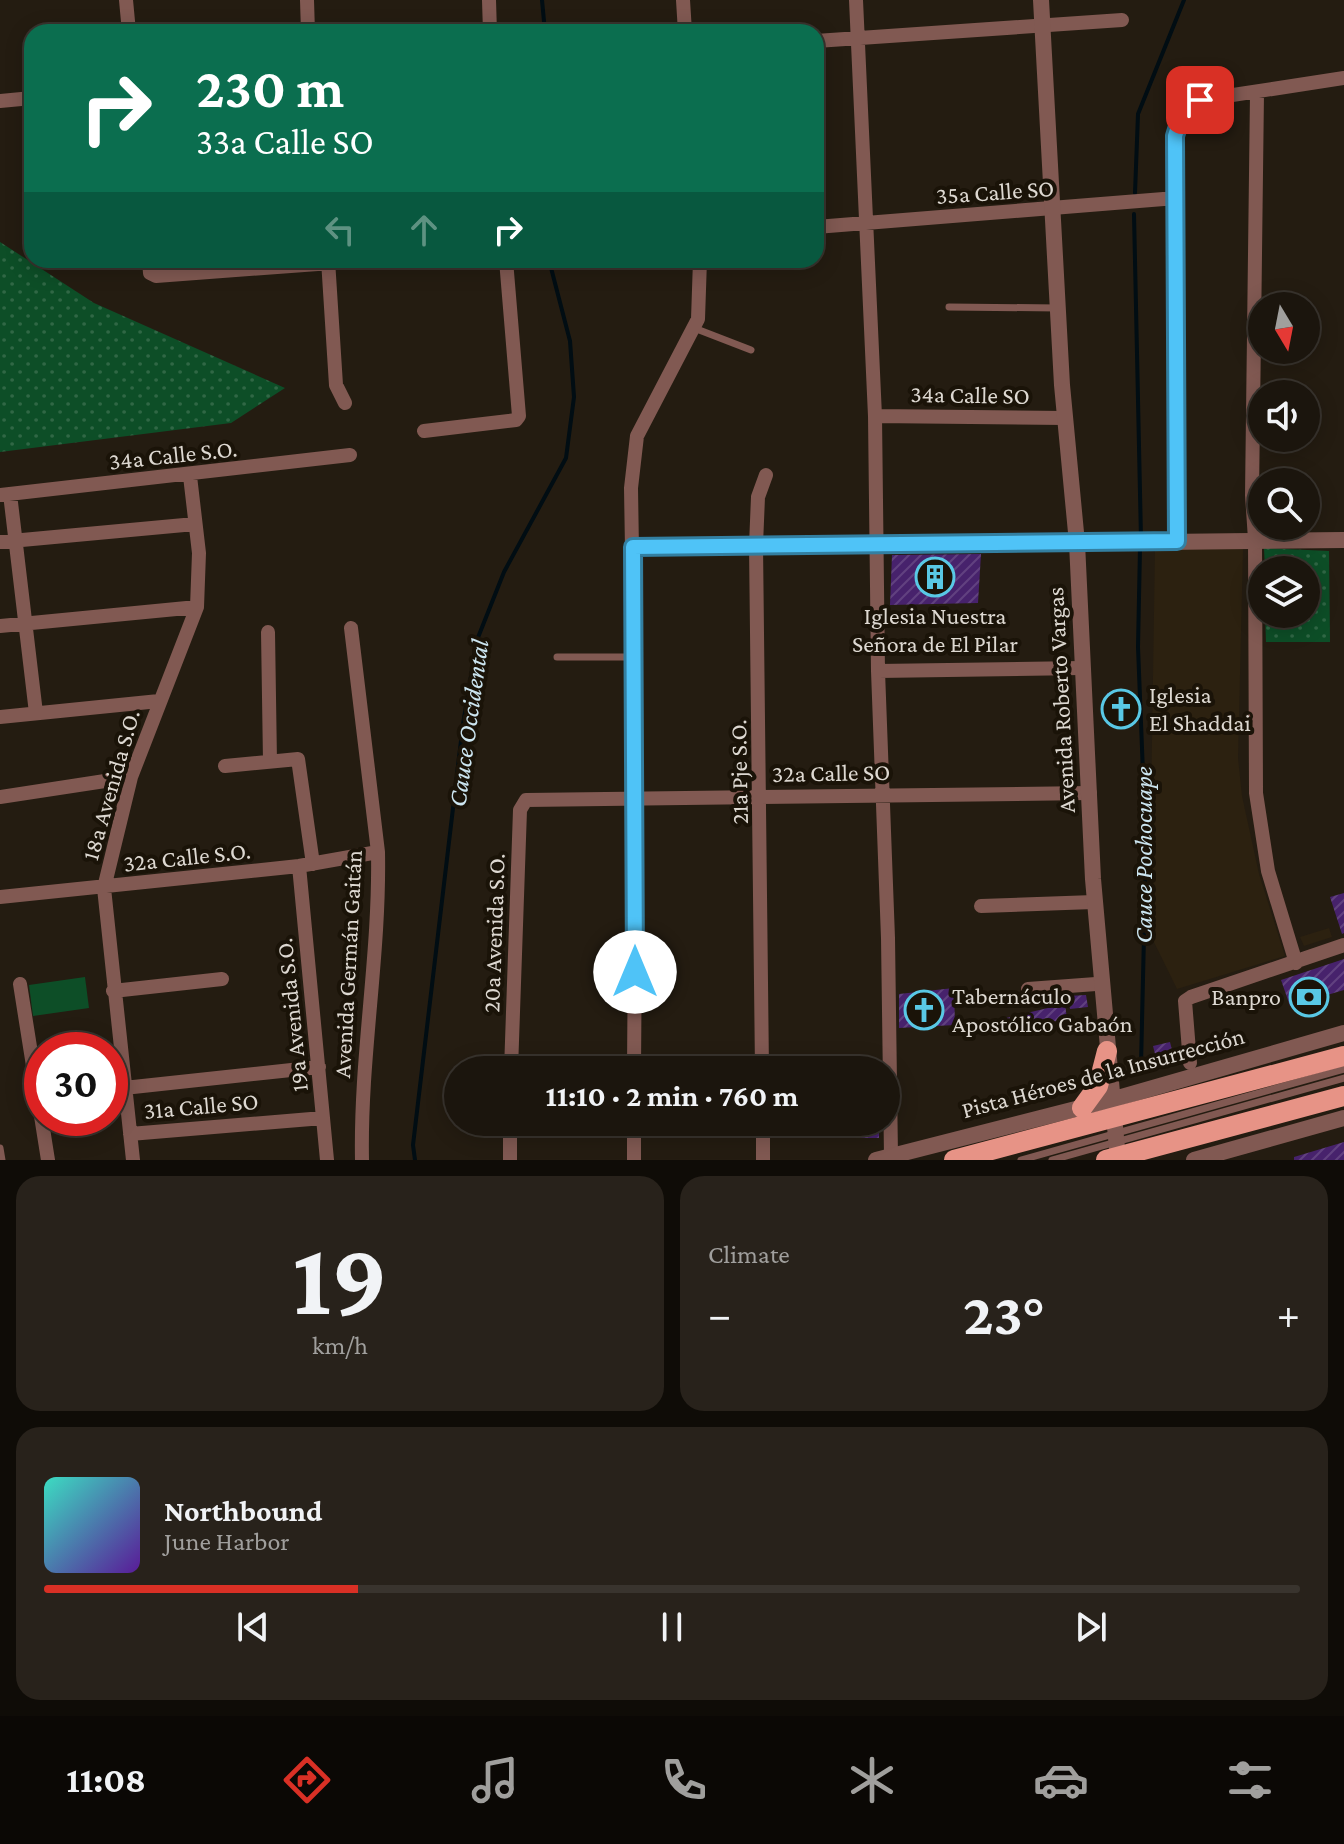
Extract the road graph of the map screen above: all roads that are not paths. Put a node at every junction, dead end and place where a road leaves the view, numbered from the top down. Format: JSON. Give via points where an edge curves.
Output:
{"nodes":[{"id":1,"x":126,"y":0,"type":"edge"},
{"id":2,"x":307,"y":0,"type":"edge"},
{"id":3,"x":489,"y":0,"type":"edge"},
{"id":4,"x":683,"y":0,"type":"edge"},
{"id":5,"x":856,"y":0,"type":"edge"},
{"id":6,"x":1041,"y":0,"type":"edge"},
{"id":7,"x":1122,"y":20,"type":"dead end"},
{"id":8,"x":128,"y":24,"type":"edge"},
{"id":9,"x":308,"y":24,"type":"edge"},
{"id":10,"x":490,"y":24,"type":"edge"},
{"id":11,"x":684,"y":24,"type":"edge"},
{"id":12,"x":1043,"y":25,"type":"junction"},
{"id":13,"x":858,"y":38,"type":"junction"},
{"id":14,"x":824,"y":40,"type":"edge"},
{"id":15,"x":1344,"y":78,"type":"edge"},
{"id":16,"x":1257,"y":93,"type":"junction"},
{"id":17,"x":24,"y":99,"type":"edge"},
{"id":18,"x":0,"y":101,"type":"edge"},
{"id":19,"x":1176,"y":198,"type":"junction"},
{"id":20,"x":1052,"y":210,"type":"junction"},
{"id":21,"x":868,"y":222,"type":"junction"},
{"id":22,"x":824,"y":226,"type":"edge"},
{"id":23,"x":150,"y":268,"type":"edge"},
{"id":24,"x":248,"y":268,"type":"edge"},
{"id":25,"x":328,"y":268,"type":"edge"},
{"id":26,"x":507,"y":268,"type":"edge"},
{"id":27,"x":700,"y":268,"type":"edge"},
{"id":28,"x":949,"y":307,"type":"dead end"},
{"id":29,"x":1058,"y":308,"type":"junction"},
{"id":30,"x":694,"y":328,"type":"junction"},
{"id":31,"x":751,"y":350,"type":"dead end"},
{"id":32,"x":345,"y":403,"type":"dead end"},
{"id":33,"x":875,"y":416,"type":"junction"},
{"id":34,"x":1064,"y":418,"type":"junction"},
{"id":35,"x":424,"y":431,"type":"dead end"},
{"id":36,"x":350,"y":455,"type":"dead end"},
{"id":37,"x":1252,"y":468,"type":"edge"},
{"id":38,"x":766,"y":475,"type":"dead end"},
{"id":39,"x":190,"y":476,"type":"junction"},
{"id":40,"x":5,"y":495,"type":"edge"},
{"id":41,"x":195,"y":524,"type":"junction"},
{"id":42,"x":1248,"y":539,"type":"edge"},
{"id":43,"x":1255,"y":540,"type":"edge"},
{"id":44,"x":1320,"y":540,"type":"edge"},
{"id":45,"x":1344,"y":540,"type":"edge"},
{"id":46,"x":7,"y":541,"type":"edge"},
{"id":47,"x":1177,"y":541,"type":"junction"},
{"id":48,"x":878,"y":543,"type":"junction"},
{"id":49,"x":1077,"y":543,"type":"junction"},
{"id":50,"x":756,"y":545,"type":"junction"},
{"id":51,"x":633,"y":547,"type":"junction"},
{"id":52,"x":197,"y":607,"type":"junction"},
{"id":53,"x":23,"y":624,"type":"junction"},
{"id":54,"x":0,"y":626,"type":"edge"},
{"id":55,"x":351,"y":628,"type":"dead end"},
{"id":56,"x":268,"y":632,"type":"dead end"},
{"id":57,"x":557,"y":657,"type":"dead end"},
{"id":58,"x":633,"y":657,"type":"junction"},
{"id":59,"x":1081,"y":668,"type":"junction"},
{"id":60,"x":878,"y":671,"type":"junction"},
{"id":61,"x":159,"y":701,"type":"junction"},
{"id":62,"x":36,"y":713,"type":"junction"},
{"id":63,"x":0,"y":717,"type":"edge"},
{"id":64,"x":270,"y":762,"type":"junction"},
{"id":65,"x":225,"y":766,"type":"dead end"},
{"id":66,"x":131,"y":777,"type":"junction"},
{"id":67,"x":883,"y":793,"type":"junction"},
{"id":68,"x":1090,"y":793,"type":"junction"},
{"id":69,"x":0,"y":797,"type":"edge"},
{"id":70,"x":761,"y":797,"type":"junction"},
{"id":71,"x":636,"y":798,"type":"junction"},
{"id":72,"x":526,"y":800,"type":"joint"},
{"id":73,"x":378,"y":852,"type":"junction"},
{"id":74,"x":306,"y":865,"type":"junction"},
{"id":75,"x":104,"y":888,"type":"junction"},
{"id":76,"x":0,"y":897,"type":"edge"},
{"id":77,"x":1094,"y":902,"type":"junction"},
{"id":78,"x":981,"y":906,"type":"dead end"},
{"id":79,"x":1344,"y":945,"type":"edge"},
{"id":80,"x":1296,"y":963,"type":"junction"},
{"id":81,"x":222,"y":979,"type":"dead end"},
{"id":82,"x":20,"y":984,"type":"dead end"},
{"id":83,"x":1096,"y":984,"type":"dead end"},
{"id":84,"x":1028,"y":989,"type":"dead end"},
{"id":85,"x":113,"y":991,"type":"junction"},
{"id":86,"x":118,"y":1032,"type":"edge"},
{"id":87,"x":1344,"y":1033,"type":"edge"},
{"id":88,"x":1107,"y":1051,"type":"junction"},
{"id":89,"x":511,"y":1056,"type":"edge"},
{"id":90,"x":634,"y":1056,"type":"edge"},
{"id":91,"x":762,"y":1056,"type":"edge"},
{"id":92,"x":1344,"y":1056,"type":"edge"},
{"id":93,"x":1190,"y":1063,"type":"dead end"},
{"id":94,"x":319,"y":1067,"type":"junction"},
{"id":95,"x":1344,"y":1069,"type":"edge"},
{"id":96,"x":1344,"y":1078,"type":"edge"},
{"id":97,"x":128,"y":1088,"type":"edge"},
{"id":98,"x":1344,"y":1096,"type":"edge"},
{"id":99,"x":1082,"y":1108,"type":"junction"},
{"id":100,"x":323,"y":1118,"type":"junction"},
{"id":101,"x":1344,"y":1118,"type":"edge"},
{"id":102,"x":128,"y":1119,"type":"edge"},
{"id":103,"x":130,"y":1134,"type":"junction"},
{"id":104,"x":510,"y":1136,"type":"edge"},
{"id":105,"x":634,"y":1136,"type":"edge"},
{"id":106,"x":763,"y":1136,"type":"edge"},
{"id":107,"x":1113,"y":1139,"type":"edge"},
{"id":108,"x":0,"y":1148,"type":"edge"},
{"id":109,"x":883,"y":1158,"type":"edge"},
{"id":110,"x":2,"y":1160,"type":"edge"},
{"id":111,"x":48,"y":1160,"type":"edge"},
{"id":112,"x":133,"y":1160,"type":"edge"},
{"id":113,"x":327,"y":1160,"type":"edge"},
{"id":114,"x":362,"y":1160,"type":"edge"},
{"id":115,"x":510,"y":1160,"type":"edge"},
{"id":116,"x":634,"y":1160,"type":"edge"},
{"id":117,"x":763,"y":1160,"type":"edge"},
{"id":118,"x":954,"y":1160,"type":"edge"},
{"id":119,"x":1021,"y":1160,"type":"edge"},
{"id":120,"x":1052,"y":1160,"type":"edge"},
{"id":121,"x":1194,"y":1160,"type":"edge"}],
"edges":[{"from":1,"to":8,"type":"street"},
{"from":2,"to":9,"type":"street"},
{"from":3,"to":10,"type":"street"},
{"from":4,"to":11,"type":"street"},
{"from":5,"to":13,"type":"street"},
{"from":6,"to":12,"type":"street","name":"Avenida Roberto Vargas"},
{"from":7,"to":12,"type":"street"},
{"from":12,"to":13,"type":"street"},
{"from":12,"to":20,"type":"street","name":"Avenida Roberto Vargas"},
{"from":13,"to":14,"type":"street"},
{"from":13,"to":21,"type":"street"},
{"from":15,"to":16,"type":"street"},
{"from":16,"to":19,"type":"street","via":[[1200,100],[1183,110],[1175,136]]},
{"from":16,"to":37,"type":"street"},
{"from":17,"to":18,"type":"street"},
{"from":19,"to":20,"type":"street","name":"35a Calle SO"},
{"from":19,"to":47,"type":"street"},
{"from":20,"to":21,"type":"street","name":"35a Calle SO"},
{"from":20,"to":29,"type":"street","name":"Avenida Roberto Vargas"},
{"from":21,"to":22,"type":"street","name":"35a Calle SO"},
{"from":21,"to":33,"type":"street"},
{"from":23,"to":24,"type":"street","via":[[156,276]]},
{"from":25,"to":32,"type":"street","via":[[336,385]]},
{"from":26,"to":35,"type":"street","via":[[519,416]]},
{"from":27,"to":30,"type":"street"},
{"from":28,"to":29,"type":"lane"},
{"from":29,"to":34,"type":"street","name":"Avenida Roberto Vargas"},
{"from":30,"to":31,"type":"lane"},
{"from":30,"to":51,"type":"street","via":[[637,436],[631,488]]},
{"from":33,"to":34,"type":"street","name":"34a Calle SO"},
{"from":33,"to":48,"type":"street"},
{"from":34,"to":49,"type":"street","name":"Avenida Roberto Vargas"},
{"from":36,"to":39,"type":"street","name":"34a Calle S.O."},
{"from":38,"to":50,"type":"street","name":"21a Pje S.O.","via":[[758,497]]},
{"from":39,"to":40,"type":"street","name":"34a Calle S.O."},
{"from":39,"to":41,"type":"street","name":"18a Avenida S.O."},
{"from":40,"to":46,"type":"street"},
{"from":41,"to":46,"type":"street"},
{"from":41,"to":52,"type":"street","name":"18a Avenida S.O."},
{"from":42,"to":47,"type":"street"},
{"from":43,"to":80,"type":"street","via":[[1256,793],[1268,871]]},
{"from":44,"to":45,"type":"street"},
{"from":46,"to":53,"type":"street"},
{"from":47,"to":49,"type":"street"},
{"from":48,"to":49,"type":"street"},
{"from":48,"to":50,"type":"street"},
{"from":48,"to":60,"type":"street"},
{"from":49,"to":59,"type":"street","name":"Avenida Roberto Vargas"},
{"from":50,"to":51,"type":"street"},
{"from":50,"to":70,"type":"street","name":"21a Pje S.O."},
{"from":51,"to":58,"type":"street"},
{"from":52,"to":53,"type":"street"},
{"from":52,"to":61,"type":"street","name":"18a Avenida S.O."},
{"from":53,"to":54,"type":"street"},
{"from":53,"to":62,"type":"street"},
{"from":55,"to":73,"type":"street","name":"Avenida Germán Gaitán"},
{"from":56,"to":64,"type":"street"},
{"from":57,"to":58,"type":"lane"},
{"from":58,"to":71,"type":"street"},
{"from":59,"to":60,"type":"street"},
{"from":59,"to":68,"type":"street","name":"Avenida Roberto Vargas"},
{"from":60,"to":67,"type":"street"},
{"from":61,"to":62,"type":"street"},
{"from":61,"to":66,"type":"street","name":"18a Avenida S.O."},
{"from":62,"to":63,"type":"street"},
{"from":64,"to":65,"type":"street"},
{"from":64,"to":74,"type":"street","name":"19a Avenida S.O.","via":[[298,759]]},
{"from":66,"to":69,"type":"street"},
{"from":66,"to":75,"type":"street","name":"18a Avenida S.O."},
{"from":67,"to":68,"type":"street","name":"32a Calle SO"},
{"from":67,"to":70,"type":"street","name":"32a Calle SO"},
{"from":67,"to":109,"type":"street"},
{"from":68,"to":77,"type":"street","name":"Avenida Roberto Vargas"},
{"from":70,"to":71,"type":"street","name":"32a Calle SO"},
{"from":70,"to":91,"type":"street","name":"21a Pje S.O."},
{"from":71,"to":72,"type":"street","name":"32a Calle SO"},
{"from":71,"to":90,"type":"street"},
{"from":72,"to":89,"type":"street","name":"20a Avenida S.O.","via":[[520,810]]},
{"from":73,"to":74,"type":"street","name":"32a Calle S.O."},
{"from":73,"to":114,"type":"street","name":"Avenida Germán Gaitán"},
{"from":74,"to":75,"type":"street","name":"32a Calle S.O."},
{"from":74,"to":94,"type":"street","name":"19a Avenida S.O."},
{"from":75,"to":76,"type":"street","name":"32a Calle S.O."},
{"from":75,"to":85,"type":"street","name":"18a Avenida S.O."},
{"from":77,"to":78,"type":"street"},
{"from":77,"to":88,"type":"street","name":"Avenida Roberto Vargas"},
{"from":79,"to":80,"type":"street"},
{"from":80,"to":93,"type":"street","via":[[1185,1001]]},
{"from":81,"to":85,"type":"street"},
{"from":82,"to":111,"type":"street"},
{"from":83,"to":84,"type":"street"},
{"from":85,"to":86,"type":"street","name":"18a Avenida S.O."},
{"from":87,"to":107,"type":"street","name":"Pista Héroes de la Insurrección"},
{"from":88,"to":99,"type":"main road","via":[[1098,1086]]},
{"from":88,"to":107,"type":"street","name":"Avenida Roberto Vargas"},
{"from":92,"to":107,"type":"main road","name":"Pista Héroes de la Insurrección"},
{"from":94,"to":97,"type":"street"},
{"from":94,"to":100,"type":"street","name":"19a Avenida S.O."},
{"from":95,"to":107,"type":"lane"},
{"from":96,"to":107,"type":"lane"},
{"from":98,"to":107,"type":"main road","name":"Pista Héroes de la Insurrección"},
{"from":99,"to":107,"type":"street","name":"Pista Héroes de la Insurrección"},
{"from":99,"to":109,"type":"street","name":"Pista Héroes de la Insurrección"},
{"from":100,"to":103,"type":"street","name":"31a Calle SO"},
{"from":100,"to":113,"type":"street","name":"19a Avenida S.O."},
{"from":101,"to":121,"type":"street"},
{"from":102,"to":103,"type":"street","name":"18a Avenida S.O."},
{"from":103,"to":112,"type":"street","name":"18a Avenida S.O."},
{"from":104,"to":115,"type":"street"},
{"from":105,"to":116,"type":"street"},
{"from":106,"to":117,"type":"street"},
{"from":107,"to":118,"type":"main road","name":"Pista Héroes de la Insurrección"},
{"from":107,"to":119,"type":"lane"},
{"from":107,"to":120,"type":"lane"},
{"from":108,"to":110,"type":"lane"}]}
